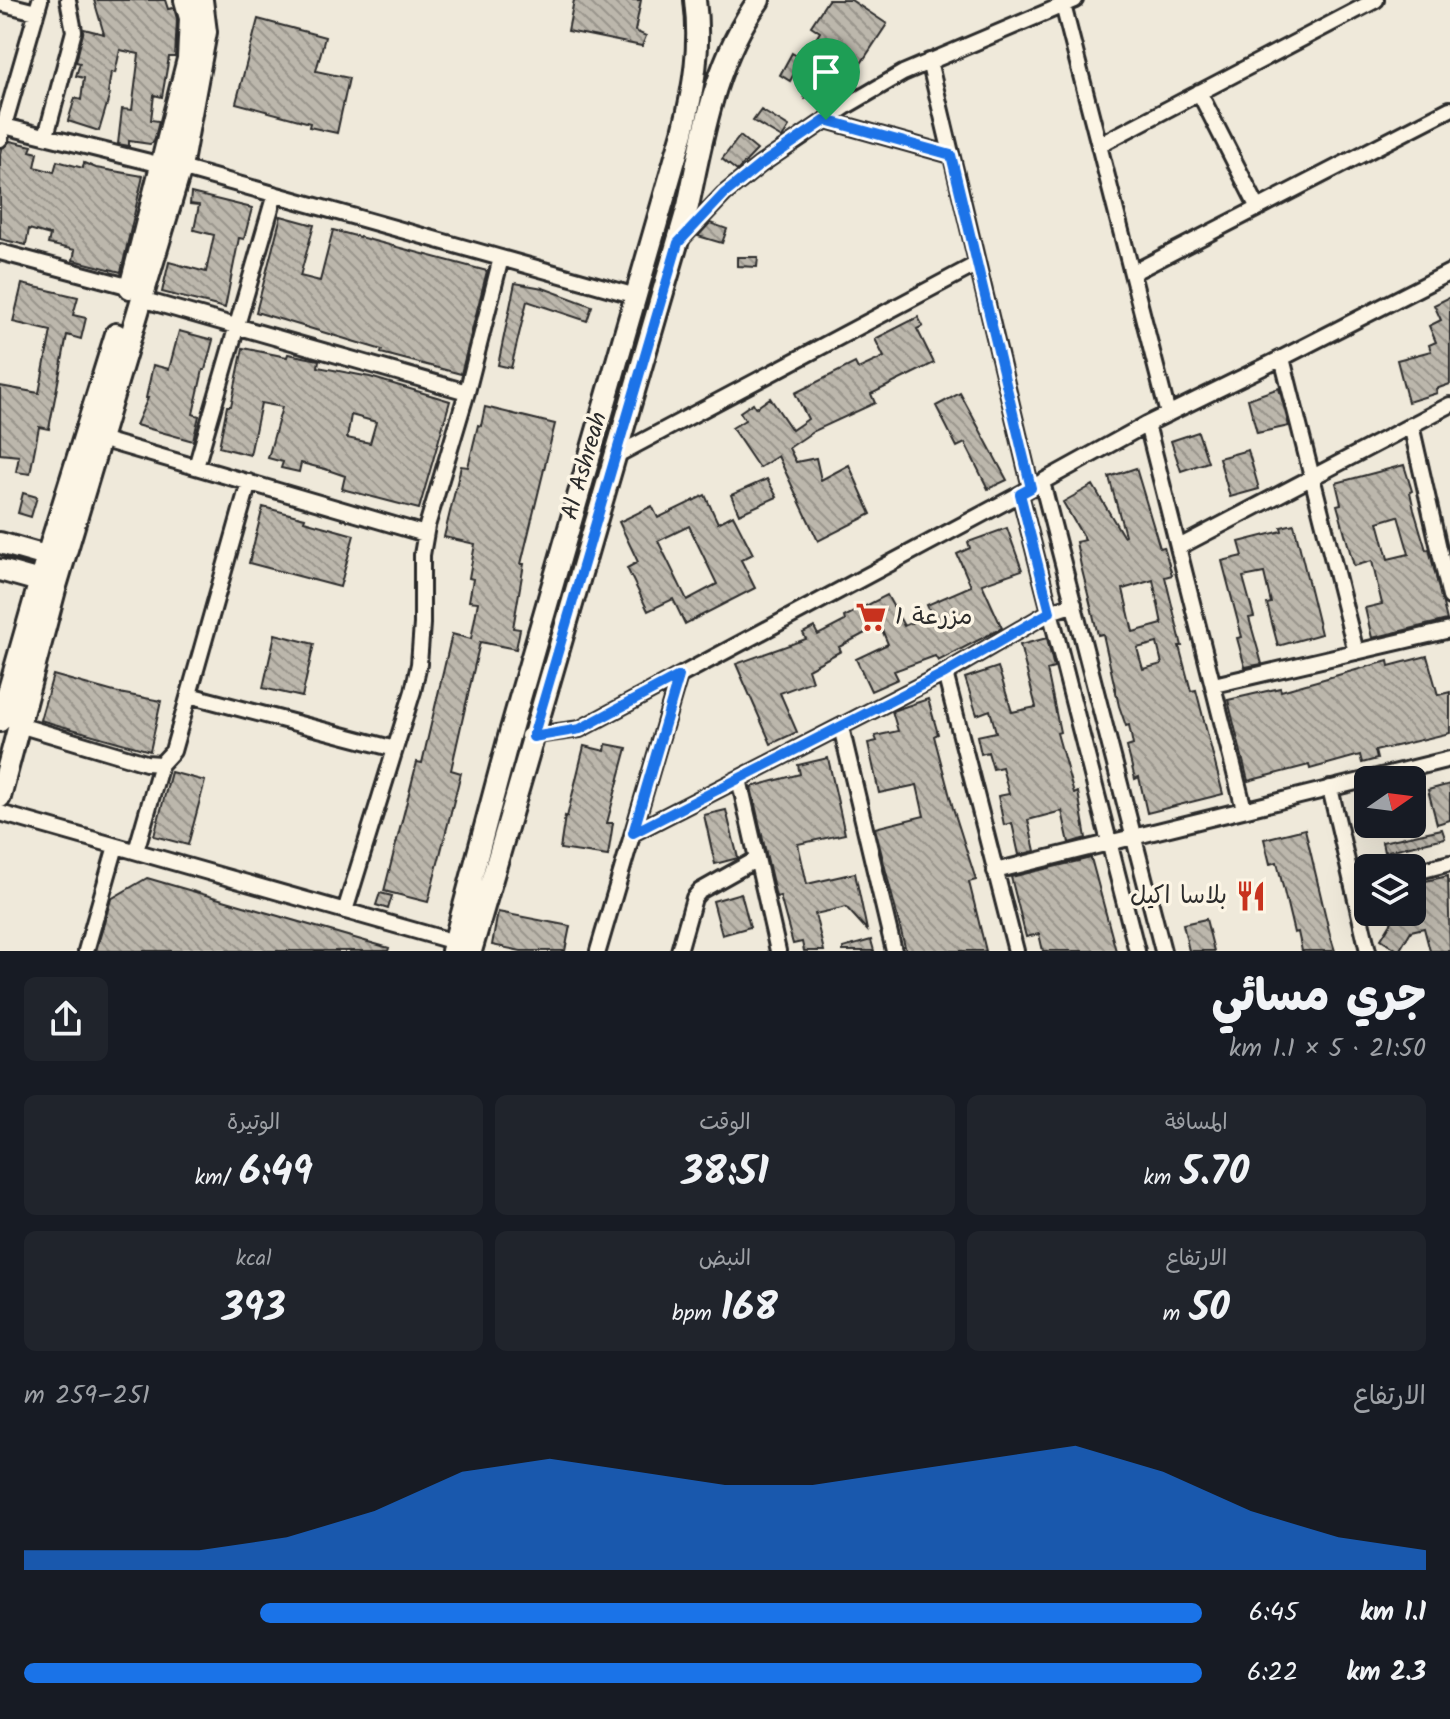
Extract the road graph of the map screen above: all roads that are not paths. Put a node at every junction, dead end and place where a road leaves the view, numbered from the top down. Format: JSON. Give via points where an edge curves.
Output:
{"nodes":[{"id":1,"x":68,"y":0,"type":"edge"},
{"id":2,"x":185,"y":0,"type":"edge"},
{"id":3,"x":202,"y":0,"type":"edge"},
{"id":4,"x":695,"y":0,"type":"edge"},
{"id":5,"x":759,"y":0,"type":"edge"},
{"id":6,"x":1376,"y":0,"type":"edge"},
{"id":7,"x":0,"y":3,"type":"edge"},
{"id":8,"x":1069,"y":3,"type":"edge"},
{"id":9,"x":38,"y":6,"type":"edge"},
{"id":10,"x":929,"y":61,"type":"junction"},
{"id":11,"x":1199,"y":92,"type":"junction"},
{"id":12,"x":1450,"y":109,"type":"edge"},
{"id":13,"x":826,"y":120,"type":"junction"},
{"id":14,"x":2,"y":132,"type":"edge"},
{"id":15,"x":46,"y":136,"type":"junction"},
{"id":16,"x":1099,"y":145,"type":"junction"},
{"id":17,"x":951,"y":155,"type":"junction"},
{"id":18,"x":172,"y":166,"type":"junction"},
{"id":19,"x":275,"y":194,"type":"junction"},
{"id":20,"x":1258,"y":208,"type":"junction"},
{"id":21,"x":678,"y":243,"type":"junction"},
{"id":22,"x":0,"y":252,"type":"edge"},
{"id":23,"x":501,"y":258,"type":"junction"},
{"id":24,"x":977,"y":264,"type":"junction"},
{"id":25,"x":1450,"y":272,"type":"edge"},
{"id":26,"x":1132,"y":273,"type":"junction"},
{"id":27,"x":136,"y":293,"type":"junction"},
{"id":28,"x":636,"y":296,"type":"junction"},
{"id":29,"x":237,"y":326,"type":"junction"},
{"id":30,"x":1282,"y":358,"type":"junction"},
{"id":31,"x":467,"y":392,"type":"junction"},
{"id":32,"x":1450,"y":405,"type":"edge"},
{"id":33,"x":1168,"y":414,"type":"junction"},
{"id":34,"x":1147,"y":424,"type":"junction"},
{"id":35,"x":1411,"y":425,"type":"junction"},
{"id":36,"x":100,"y":439,"type":"junction"},
{"id":37,"x":615,"y":456,"type":"junction"},
{"id":38,"x":196,"y":467,"type":"junction"},
{"id":39,"x":1312,"y":477,"type":"junction"},
{"id":40,"x":249,"y":482,"type":"junction"},
{"id":41,"x":1031,"y":488,"type":"junction"},
{"id":42,"x":425,"y":534,"type":"junction"},
{"id":43,"x":0,"y":543,"type":"edge"},
{"id":44,"x":1179,"y":547,"type":"junction"},
{"id":45,"x":56,"y":559,"type":"junction"},
{"id":46,"x":0,"y":570,"type":"edge"},
{"id":47,"x":48,"y":583,"type":"junction"},
{"id":48,"x":1450,"y":597,"type":"edge"},
{"id":49,"x":1074,"y":604,"type":"junction"},
{"id":50,"x":1050,"y":612,"type":"junction"},
{"id":51,"x":1450,"y":630,"type":"edge"},
{"id":52,"x":1356,"y":652,"type":"junction"},
{"id":53,"x":945,"y":673,"type":"junction"},
{"id":54,"x":679,"y":676,"type":"junction"},
{"id":55,"x":1214,"y":685,"type":"junction"},
{"id":56,"x":189,"y":695,"type":"junction"},
{"id":57,"x":9,"y":723,"type":"edge"},
{"id":58,"x":841,"y":727,"type":"junction"},
{"id":59,"x":510,"y":733,"type":"junction"},
{"id":60,"x":533,"y":737,"type":"junction"},
{"id":61,"x":395,"y":749,"type":"junction"},
{"id":62,"x":1450,"y":759,"type":"edge"},
{"id":63,"x":161,"y":764,"type":"junction"},
{"id":64,"x":739,"y":779,"type":"junction"},
{"id":65,"x":1330,"y":788,"type":"junction"},
{"id":66,"x":0,"y":797,"type":"edge"},
{"id":67,"x":1244,"y":809,"type":"junction"},
{"id":68,"x":0,"y":813,"type":"edge"},
{"id":69,"x":633,"y":833,"type":"junction"},
{"id":70,"x":1135,"y":835,"type":"junction"},
{"id":71,"x":1109,"y":842,"type":"junction"},
{"id":72,"x":116,"y":846,"type":"junction"},
{"id":73,"x":136,"y":851,"type":"junction"},
{"id":74,"x":757,"y":859,"type":"junction"},
{"id":75,"x":1450,"y":863,"type":"edge"},
{"id":76,"x":1354,"y":864,"type":"edge"},
{"id":77,"x":1426,"y":869,"type":"edge"},
{"id":78,"x":995,"y":871,"type":"junction"},
{"id":79,"x":345,"y":911,"type":"junction"},
{"id":80,"x":1365,"y":926,"type":"edge"},
{"id":81,"x":459,"y":948,"type":"edge"},
{"id":82,"x":86,"y":951,"type":"edge"},
{"id":83,"x":598,"y":951,"type":"edge"},
{"id":84,"x":679,"y":951,"type":"edge"},
{"id":85,"x":778,"y":951,"type":"edge"},
{"id":86,"x":894,"y":951,"type":"edge"},
{"id":87,"x":1016,"y":951,"type":"edge"},
{"id":88,"x":1137,"y":951,"type":"edge"},
{"id":89,"x":1163,"y":951,"type":"edge"},
{"id":90,"x":1368,"y":951,"type":"edge"}],
"edges":[{"from":1,"to":15,"type":"street","via":[[74,31]]},
{"from":2,"to":18,"type":"street","via":[[190,18],[188,59]]},
{"from":3,"to":18,"type":"street","via":[[206,32]]},
{"from":4,"to":28,"type":"street","via":[[695,82]]},
{"from":5,"to":21,"type":"street","name":"Al Ashreah","via":[[731,43],[718,82]]},
{"from":6,"to":11,"type":"street"},
{"from":7,"to":9,"type":"street"},
{"from":8,"to":10,"type":"street"},
{"from":8,"to":16,"type":"street"},
{"from":9,"to":14,"type":"street"},
{"from":10,"to":13,"type":"street"},
{"from":10,"to":17,"type":"street"},
{"from":11,"to":16,"type":"street"},
{"from":11,"to":20,"type":"street"},
{"from":12,"to":20,"type":"street"},
{"from":13,"to":17,"type":"street"},
{"from":13,"to":21,"type":"street","via":[[724,194]]},
{"from":14,"to":15,"type":"street"},
{"from":15,"to":18,"type":"street"},
{"from":16,"to":26,"type":"street"},
{"from":17,"to":24,"type":"street"},
{"from":18,"to":19,"type":"street"},
{"from":18,"to":27,"type":"street"},
{"from":19,"to":23,"type":"street"},
{"from":19,"to":29,"type":"street"},
{"from":20,"to":26,"type":"street"},
{"from":21,"to":37,"type":"street","name":"Al Ashreah"},
{"from":22,"to":27,"type":"street"},
{"from":23,"to":28,"type":"street"},
{"from":23,"to":31,"type":"street"},
{"from":24,"to":37,"type":"street"},
{"from":24,"to":41,"type":"street"},
{"from":25,"to":30,"type":"street"},
{"from":26,"to":33,"type":"street"},
{"from":27,"to":29,"type":"street"},
{"from":27,"to":36,"type":"street"},
{"from":27,"to":45,"type":"street"},
{"from":28,"to":59,"type":"street"},
{"from":29,"to":31,"type":"street"},
{"from":29,"to":38,"type":"street"},
{"from":30,"to":33,"type":"street"},
{"from":30,"to":39,"type":"street"},
{"from":31,"to":42,"type":"street"},
{"from":32,"to":35,"type":"street"},
{"from":33,"to":34,"type":"street"},
{"from":34,"to":41,"type":"street"},
{"from":34,"to":44,"type":"street"},
{"from":35,"to":39,"type":"street"},
{"from":35,"to":48,"type":"street"},
{"from":36,"to":38,"type":"street"},
{"from":36,"to":45,"type":"street"},
{"from":37,"to":60,"type":"street","name":"Al Ashreah"},
{"from":38,"to":40,"type":"street"},
{"from":39,"to":44,"type":"street"},
{"from":39,"to":52,"type":"street"},
{"from":40,"to":42,"type":"street"},
{"from":40,"to":56,"type":"street"},
{"from":41,"to":49,"type":"street"},
{"from":41,"to":50,"type":"street"},
{"from":41,"to":54,"type":"street"},
{"from":42,"to":61,"type":"street","via":[[419,664]]},
{"from":43,"to":45,"type":"street"},
{"from":44,"to":55,"type":"street"},
{"from":45,"to":47,"type":"street"},
{"from":46,"to":47,"type":"street"},
{"from":47,"to":57,"type":"street"},
{"from":49,"to":50,"type":"street"},
{"from":49,"to":70,"type":"street"},
{"from":50,"to":53,"type":"street"},
{"from":50,"to":71,"type":"street"},
{"from":51,"to":52,"type":"street"},
{"from":52,"to":55,"type":"street"},
{"from":53,"to":58,"type":"street"},
{"from":53,"to":78,"type":"street"},
{"from":54,"to":60,"type":"street","via":[[580,729]]},
{"from":54,"to":69,"type":"street"},
{"from":55,"to":67,"type":"street"},
{"from":56,"to":61,"type":"street"},
{"from":56,"to":63,"type":"street","via":[[173,751]]},
{"from":57,"to":63,"type":"street"},
{"from":57,"to":66,"type":"street"},
{"from":58,"to":64,"type":"street"},
{"from":58,"to":86,"type":"street"},
{"from":59,"to":60,"type":"street"},
{"from":59,"to":81,"type":"street"},
{"from":60,"to":81,"type":"street","name":"Al Ashreah"},
{"from":61,"to":79,"type":"street"},
{"from":62,"to":65,"type":"street"},
{"from":63,"to":73,"type":"street"},
{"from":64,"to":69,"type":"street"},
{"from":64,"to":74,"type":"street"},
{"from":65,"to":67,"type":"street"},
{"from":65,"to":76,"type":"street"},
{"from":67,"to":70,"type":"street"},
{"from":68,"to":72,"type":"street"},
{"from":69,"to":83,"type":"street"},
{"from":70,"to":71,"type":"street"},
{"from":70,"to":89,"type":"street"},
{"from":71,"to":78,"type":"street"},
{"from":71,"to":88,"type":"street"},
{"from":72,"to":73,"type":"street"},
{"from":72,"to":82,"type":"street"},
{"from":73,"to":79,"type":"street"},
{"from":74,"to":84,"type":"street","via":[[694,898]]},
{"from":74,"to":85,"type":"street"},
{"from":75,"to":77,"type":"street"},
{"from":78,"to":87,"type":"street"},
{"from":79,"to":81,"type":"street"},
{"from":80,"to":90,"type":"street"}]}
